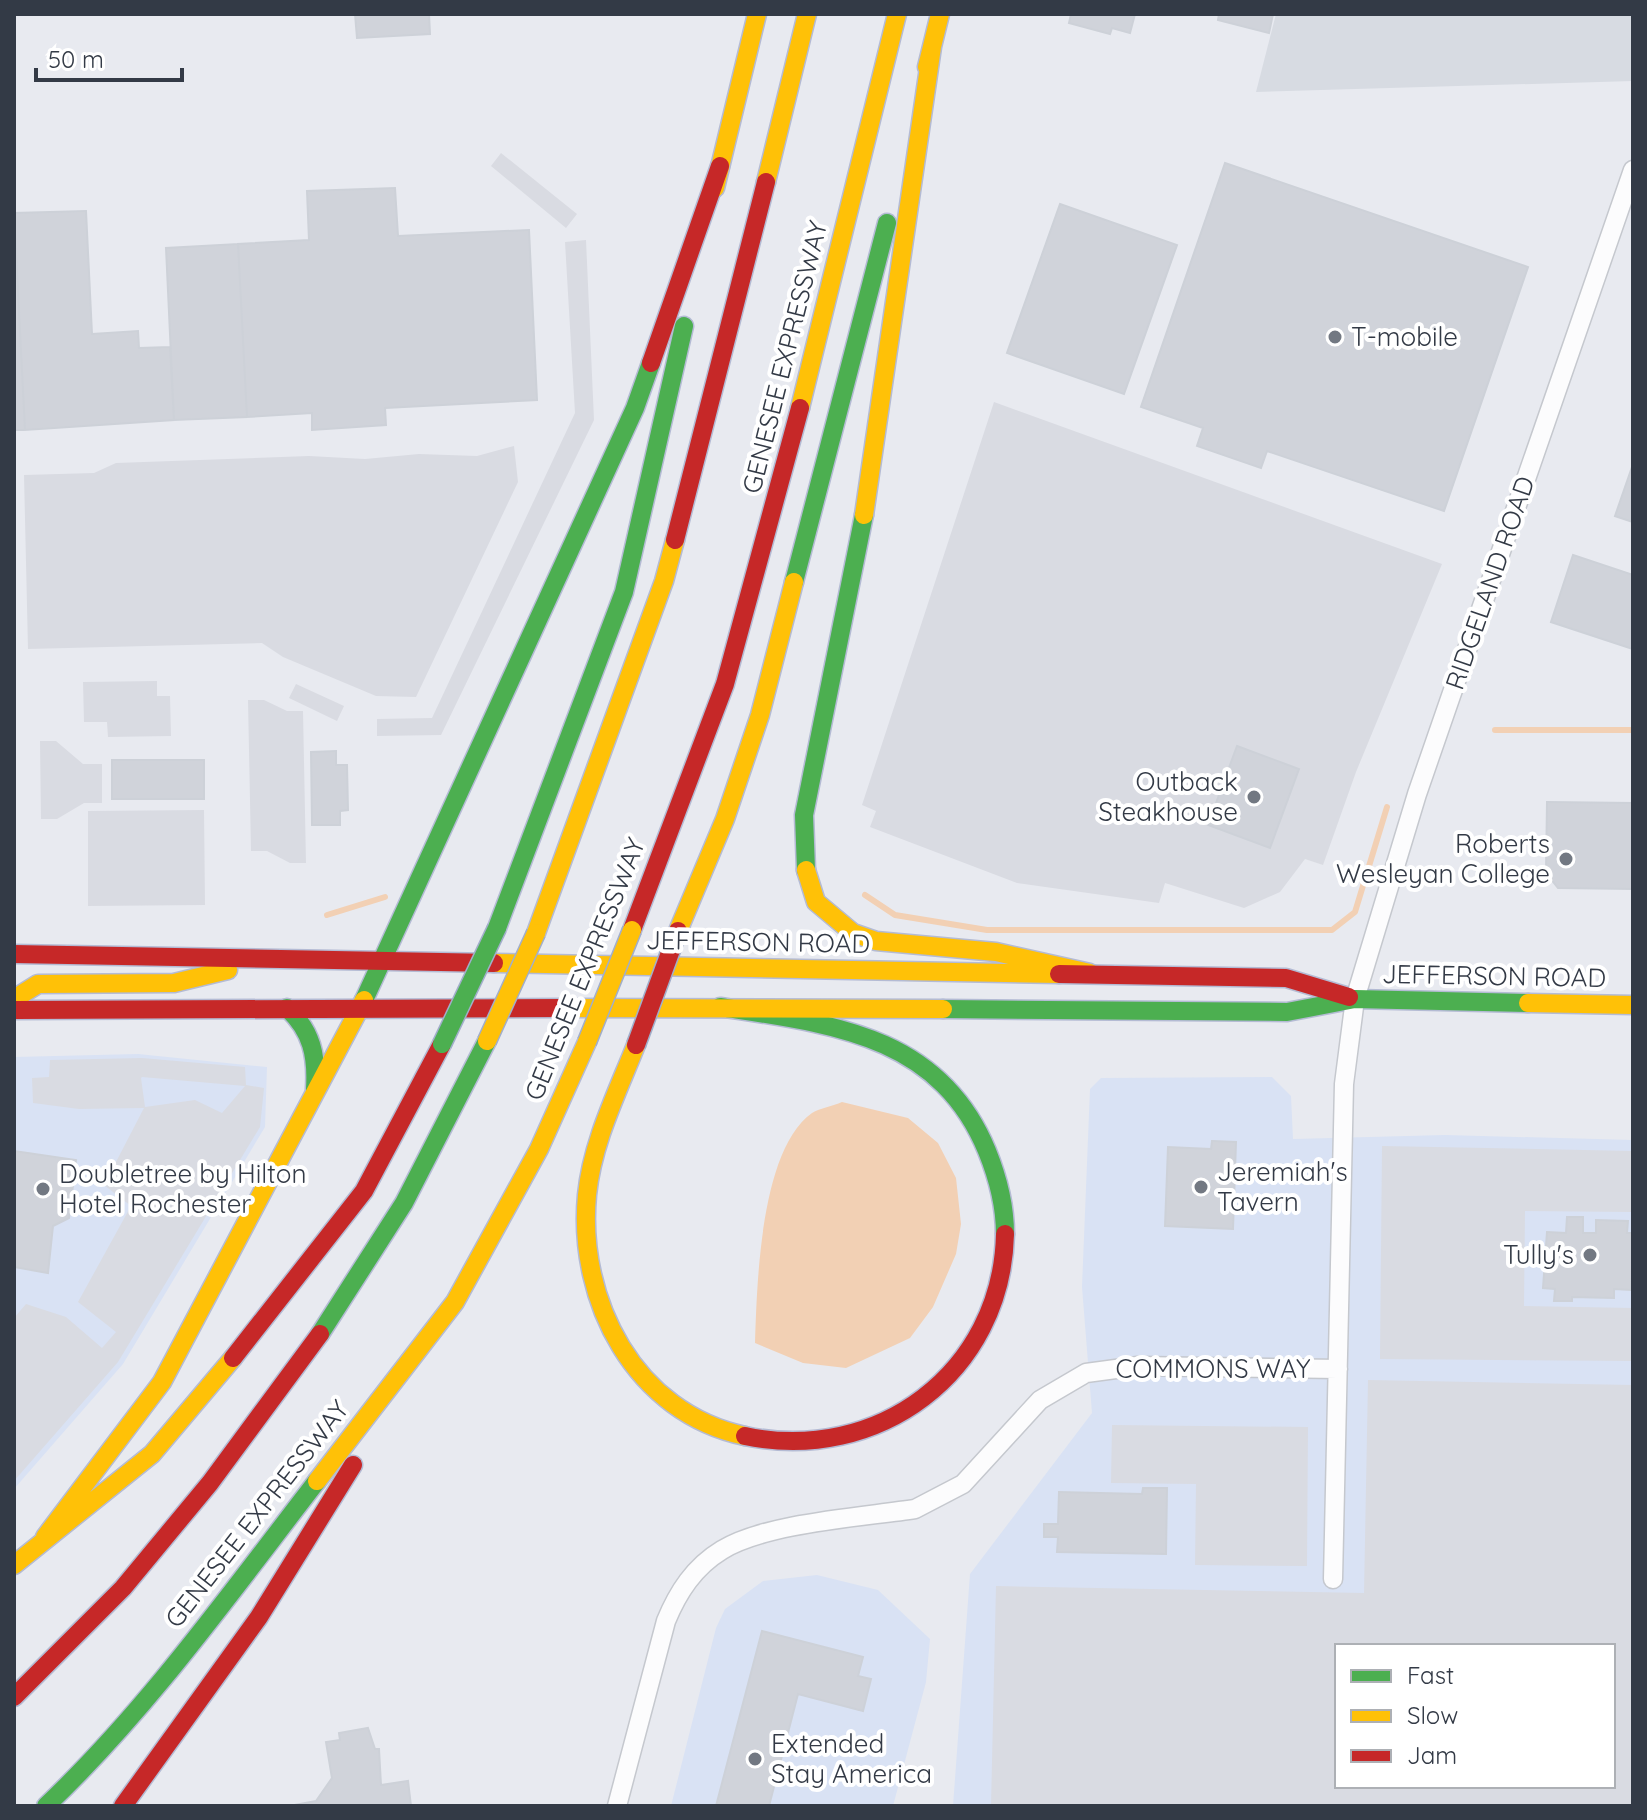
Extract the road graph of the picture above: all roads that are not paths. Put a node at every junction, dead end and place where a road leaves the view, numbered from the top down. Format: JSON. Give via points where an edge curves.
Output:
{"nodes":[{"id":1,"x":757,"y":14,"type":"edge"},
{"id":2,"x":807,"y":14,"type":"edge"},
{"id":3,"x":897,"y":14,"type":"edge"},
{"id":4,"x":940,"y":14,"type":"edge"},
{"id":5,"x":932,"y":47,"type":"junction"},
{"id":6,"x":720,"y":166,"type":"junction"},
{"id":7,"x":1633,"y":170,"type":"edge"},
{"id":8,"x":14,"y":954,"type":"edge"},
{"id":9,"x":273,"y":960,"type":"junction"},
{"id":10,"x":380,"y":962,"type":"junction"},
{"id":11,"x":1090,"y":973,"type":"junction"},
{"id":12,"x":1355,"y":999,"type":"junction"},
{"id":13,"x":1633,"y":1005,"type":"edge"},
{"id":14,"x":720,"y":1007,"type":"junction"},
{"id":15,"x":287,"y":1008,"type":"junction"},
{"id":16,"x":360,"y":1008,"type":"junction"},
{"id":17,"x":14,"y":1009,"type":"edge"},
{"id":18,"x":315,"y":1093,"type":"junction"},
{"id":19,"x":455,"y":1302,"type":"junction"},
{"id":20,"x":1338,"y":1369,"type":"junction"},
{"id":21,"x":45,"y":1537,"type":"junction"},
{"id":22,"x":14,"y":1565,"type":"edge"},
{"id":23,"x":1333,"y":1579,"type":"dead end"},
{"id":24,"x":14,"y":1697,"type":"edge"},
{"id":25,"x":46,"y":1806,"type":"edge"},
{"id":26,"x":123,"y":1806,"type":"edge"},
{"id":27,"x":617,"y":1806,"type":"edge"}],
"edges":[{"from":1,"to":6,"type":"main road"},
{"from":2,"to":24,"type":"main road","bridge":true,"via":[[664,581],[536,933],[487,1041],[404,1203],[310,1349],[123,1588]]},
{"from":3,"to":19,"type":"main road","name":"GENESEE EXPRESSWAY","bridge":true,"via":[[787,462],[725,684],[587,1042],[539,1149]]},
{"from":4,"to":5,"type":"main road"},
{"from":5,"to":11,"type":"main road","via":[[857,560],[804,815],[805,867],[816,902],[853,933],[876,941],[996,952]]},
{"from":5,"to":14,"type":"main road","bridge":true,"via":[[760,715],[594,1158],[587,1197],[587,1264],[596,1301],[614,1340],[639,1375],[666,1400],[721,1431],[761,1441],[797,1444],[877,1427],[903,1414],[948,1377],[987,1318],[1006,1252],[1003,1194],[988,1150],[965,1107],[943,1081],[890,1043],[854,1030]]},
{"from":6,"to":10,"type":"main road","via":[[635,408]]},
{"from":6,"to":21,"type":"main road","bridge":true,"via":[[624,592],[497,928],[442,1044],[364,1191],[249,1338],[152,1454]]},
{"from":7,"to":12,"type":"street","name":"RIDGELAND ROAD","via":[[1417,794]]},
{"from":8,"to":9,"type":"main road","name":"JEFFERSON ROAD"},
{"from":9,"to":10,"type":"main road","name":"JEFFERSON ROAD"},
{"from":9,"to":17,"type":"main road","via":[[174,983],[38,984],[22,994]]},
{"from":10,"to":11,"type":"main road","name":"JEFFERSON ROAD"},
{"from":10,"to":16,"type":"main road"},
{"from":11,"to":12,"type":"main road","name":"JEFFERSON ROAD","via":[[1286,978]]},
{"from":12,"to":13,"type":"main road","name":"JEFFERSON ROAD"},
{"from":12,"to":14,"type":"main road","name":"JEFFERSON ROAD","via":[[1287,1012]]},
{"from":12,"to":20,"type":"street","name":"COMMONS WAY","via":[[1344,1084]]},
{"from":14,"to":16,"type":"main road","name":"JEFFERSON ROAD"},
{"from":15,"to":16,"type":"main road","name":"JEFFERSON ROAD"},
{"from":15,"to":17,"type":"main road","name":"JEFFERSON ROAD"},
{"from":15,"to":18,"type":"main road","via":[[315,1047]]},
{"from":16,"to":18,"type":"main road"},
{"from":18,"to":21,"type":"main road","via":[[162,1382]]},
{"from":19,"to":25,"type":"main road","name":"GENESEE EXPRESSWAY","via":[[216,1612],[92,1762]]},
{"from":19,"to":26,"type":"main road","via":[[259,1617]]},
{"from":20,"to":23,"type":"street"},
{"from":20,"to":27,"type":"street","name":"COMMONS WAY","via":[[1138,1366],[1086,1373],[1040,1400],[985,1464],[937,1501],[753,1536],[723,1549],[678,1593],[666,1621]]},
{"from":21,"to":22,"type":"main road"}]}
